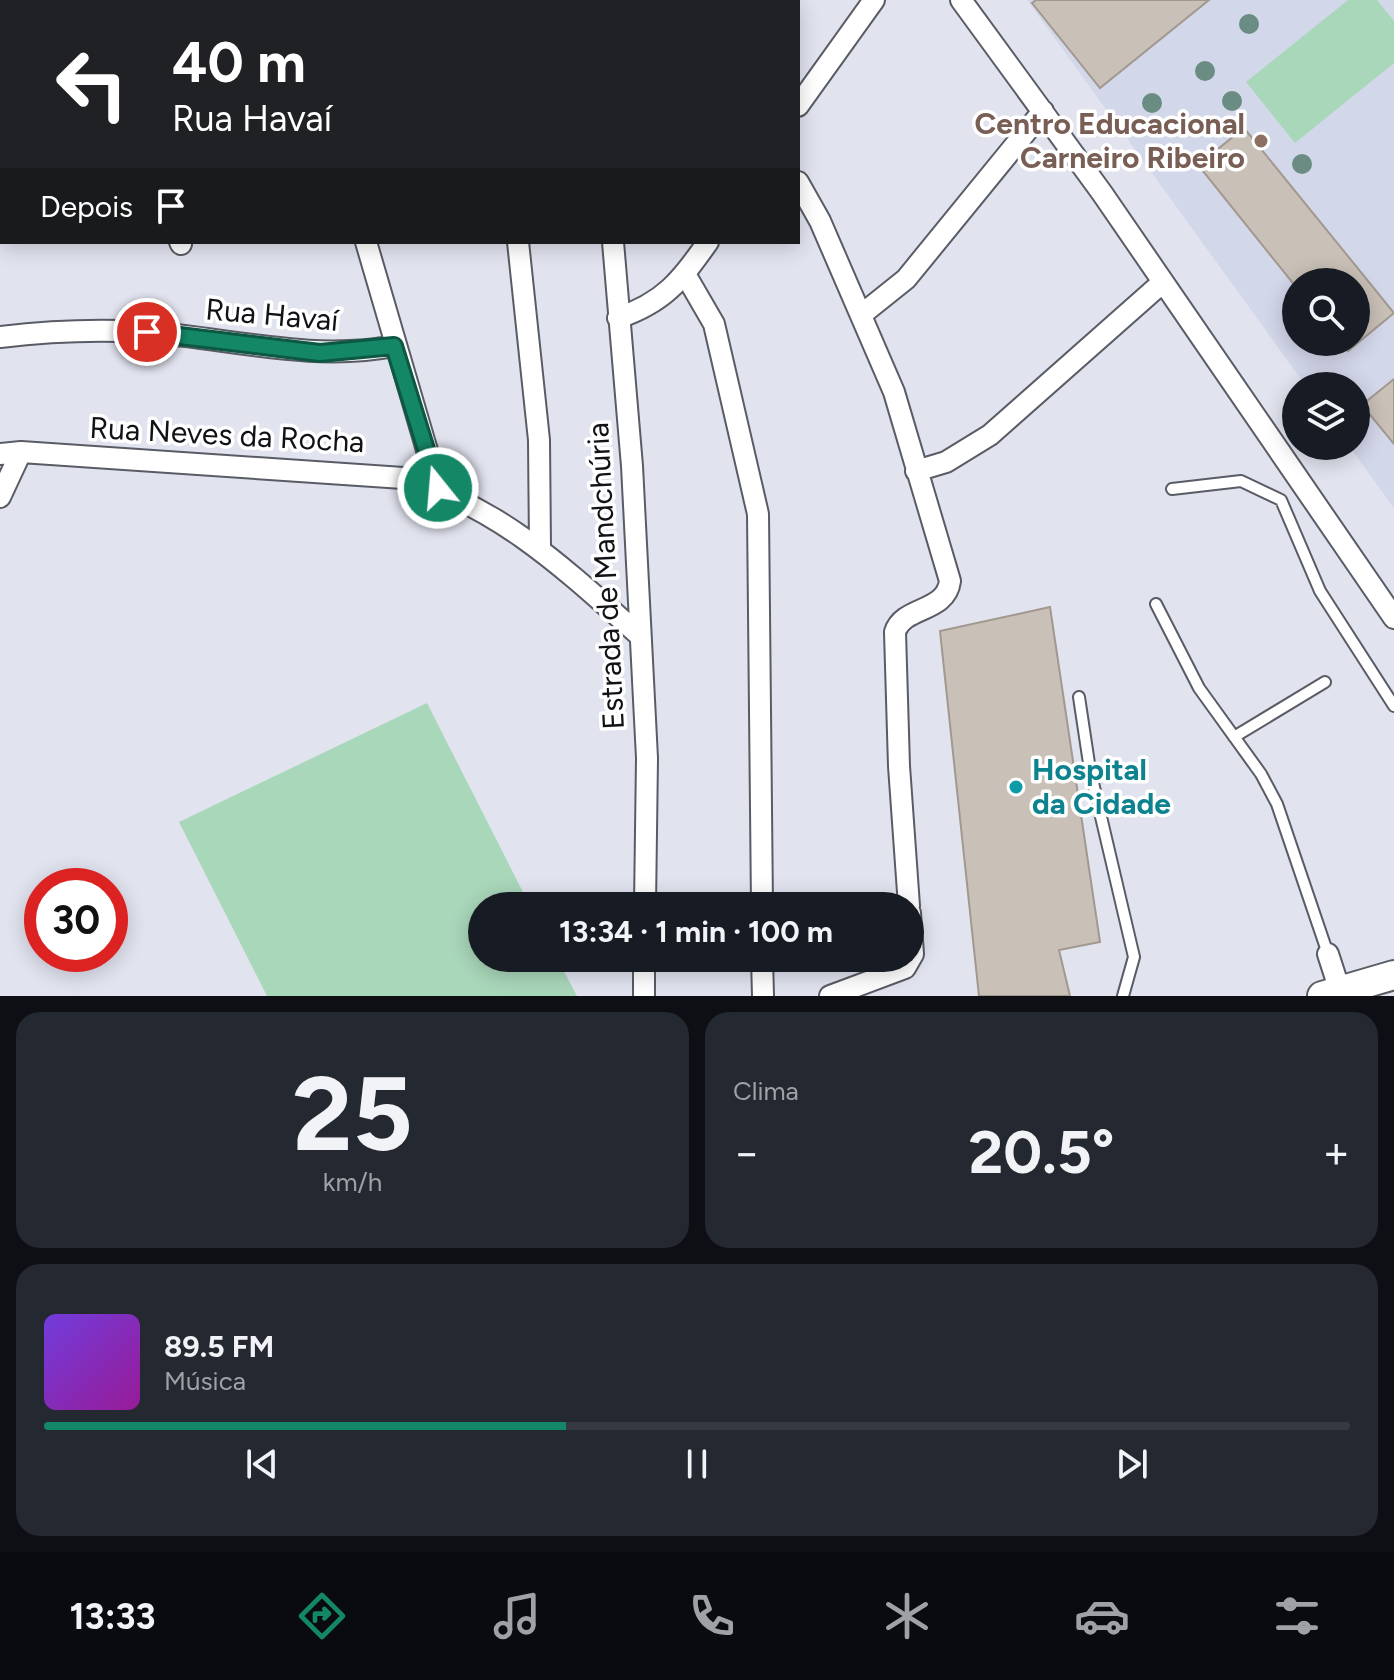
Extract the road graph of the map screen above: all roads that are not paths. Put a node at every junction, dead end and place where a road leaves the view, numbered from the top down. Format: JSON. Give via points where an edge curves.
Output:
{"nodes":[{"id":1,"x":874,"y":0,"type":"edge"},
{"id":2,"x":961,"y":0,"type":"edge"},
{"id":3,"x":800,"y":103,"type":"edge"},
{"id":4,"x":1043,"y":111,"type":"junction"},
{"id":5,"x":800,"y":186,"type":"edge"},
{"id":6,"x":367,"y":244,"type":"edge"},
{"id":7,"x":518,"y":244,"type":"edge"},
{"id":8,"x":613,"y":244,"type":"edge"},
{"id":9,"x":707,"y":244,"type":"edge"},
{"id":10,"x":685,"y":274,"type":"junction"},
{"id":11,"x":1163,"y":282,"type":"junction"},
{"id":12,"x":861,"y":315,"type":"junction"},
{"id":13,"x":618,"y":318,"type":"junction"},
{"id":14,"x":0,"y":337,"type":"edge"},
{"id":15,"x":394,"y":346,"type":"junction"},
{"id":16,"x":10,"y":453,"type":"edge"},
{"id":17,"x":916,"y":471,"type":"junction"},
{"id":18,"x":438,"y":488,"type":"junction"},
{"id":19,"x":1172,"y":489,"type":"dead end"},
{"id":20,"x":0,"y":497,"type":"edge"},
{"id":21,"x":540,"y":547,"type":"junction"},
{"id":22,"x":1156,"y":604,"type":"dead end"},
{"id":23,"x":1394,"y":618,"type":"edge"},
{"id":24,"x":639,"y":635,"type":"junction"},
{"id":25,"x":1325,"y":682,"type":"dead end"},
{"id":26,"x":1079,"y":697,"type":"dead end"},
{"id":27,"x":1394,"y":706,"type":"edge"},
{"id":28,"x":1234,"y":737,"type":"junction"},
{"id":29,"x":645,"y":892,"type":"edge"},
{"id":30,"x":762,"y":892,"type":"edge"},
{"id":31,"x":908,"y":892,"type":"edge"},
{"id":32,"x":1328,"y":954,"type":"joint"},
{"id":33,"x":644,"y":972,"type":"edge"},
{"id":34,"x":762,"y":972,"type":"edge"},
{"id":35,"x":894,"y":972,"type":"edge"},
{"id":36,"x":1394,"y":975,"type":"edge"},
{"id":37,"x":1331,"y":993,"type":"edge"},
{"id":38,"x":644,"y":996,"type":"edge"},
{"id":39,"x":763,"y":996,"type":"edge"},
{"id":40,"x":830,"y":996,"type":"edge"},
{"id":41,"x":1123,"y":996,"type":"edge"}],
"edges":[{"from":1,"to":3,"type":"street"},
{"from":2,"to":4,"type":"street"},
{"from":4,"to":11,"type":"street"},
{"from":4,"to":12,"type":"street","via":[[906,279]]},
{"from":5,"to":12,"type":"street"},
{"from":6,"to":15,"type":"street"},
{"from":7,"to":21,"type":"street","via":[[539,440]]},
{"from":8,"to":13,"type":"street","name":"Estrada de Mandchúria"},
{"from":9,"to":10,"type":"street"},
{"from":10,"to":13,"type":"street","via":[[665,296]]},
{"from":10,"to":30,"type":"street","via":[[714,324],[758,514]]},
{"from":11,"to":17,"type":"street","via":[[990,435],[946,462]]},
{"from":11,"to":23,"type":"street"},
{"from":12,"to":17,"type":"street","via":[[894,392]]},
{"from":13,"to":24,"type":"street","name":"Estrada de Mandchúria","via":[[632,466]]},
{"from":14,"to":15,"type":"street","name":"Rua Havaí","via":[[61,330],[147,332],[320,353]]},
{"from":15,"to":18,"type":"street"},
{"from":16,"to":18,"type":"street","name":"Rua Neves da Rocha","via":[[375,473]]},
{"from":16,"to":20,"type":"street"},
{"from":17,"to":31,"type":"street","via":[[950,581],[943,598],[902,621],[895,632]]},
{"from":18,"to":21,"type":"street","name":"Rua Neves da Rocha"},
{"from":19,"to":27,"type":"lane","via":[[1241,481],[1281,500],[1320,591]]},
{"from":21,"to":24,"type":"street","name":"Rua Neves da Rocha"},
{"from":22,"to":28,"type":"lane","via":[[1199,688]]},
{"from":24,"to":29,"type":"street","name":"Estrada de Mandchúria","via":[[647,758]]},
{"from":25,"to":28,"type":"lane"},
{"from":26,"to":41,"type":"lane","via":[[1090,770],[1134,957]]},
{"from":28,"to":32,"type":"lane","via":[[1277,804]]},
{"from":32,"to":37,"type":"street"},
{"from":33,"to":38,"type":"street"},
{"from":34,"to":39,"type":"street"},
{"from":35,"to":40,"type":"street"},
{"from":36,"to":37,"type":"main road"}]}
